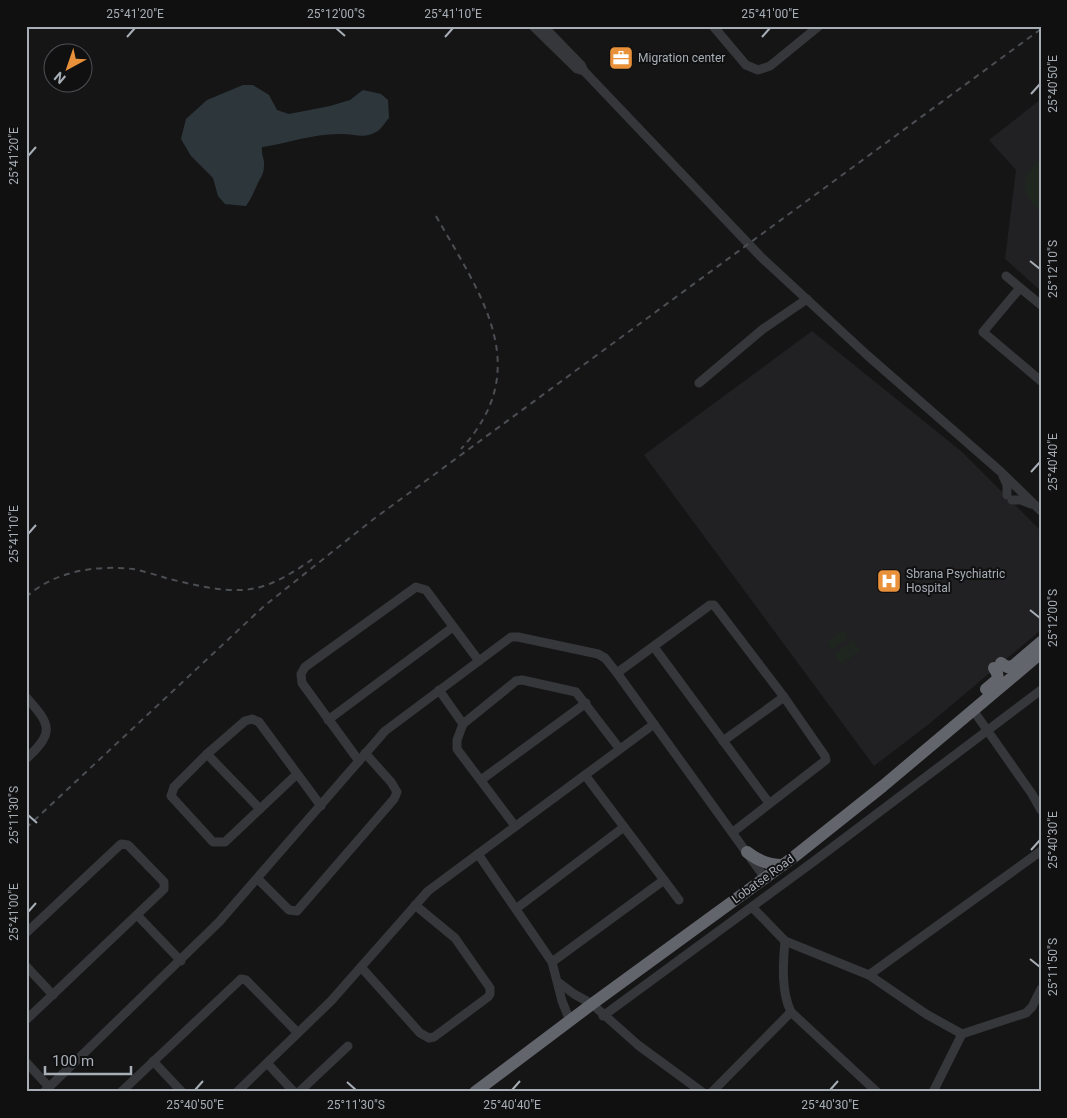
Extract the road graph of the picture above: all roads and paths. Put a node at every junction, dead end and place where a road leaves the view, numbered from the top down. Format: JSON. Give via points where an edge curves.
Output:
{"nodes":[{"id":1,"x":533,"y":26,"type":"edge"},
{"id":2,"x":543,"y":26,"type":"edge"},
{"id":3,"x":713,"y":26,"type":"edge"},
{"id":4,"x":820,"y":26,"type":"edge"},
{"id":5,"x":584,"y":71,"type":"junction"},
{"id":6,"x":1006,"y":276,"type":"dead end"},
{"id":7,"x":1020,"y":288,"type":"junction"},
{"id":8,"x":807,"y":298,"type":"junction"},
{"id":9,"x":1041,"y":306,"type":"edge"},
{"id":10,"x":1041,"y":381,"type":"edge"},
{"id":11,"x":698,"y":383,"type":"dead end"},
{"id":12,"x":1001,"y":472,"type":"junction"},
{"id":13,"x":1038,"y":509,"type":"edge"},
{"id":14,"x":453,"y":627,"type":"junction"},
{"id":15,"x":1041,"y":642,"type":"edge"},
{"id":16,"x":654,"y":647,"type":"junction"},
{"id":17,"x":1041,"y":652,"type":"edge"},
{"id":18,"x":478,"y":661,"type":"junction"},
{"id":19,"x":617,"y":673,"type":"junction"},
{"id":20,"x":438,"y":690,"type":"junction"},
{"id":21,"x":1041,"y":690,"type":"edge"},
{"id":22,"x":26,"y":697,"type":"edge"},
{"id":23,"x":784,"y":697,"type":"junction"},
{"id":24,"x":586,"y":703,"type":"junction"},
{"id":25,"x":973,"y":710,"type":"junction"},
{"id":26,"x":328,"y":720,"type":"junction"},
{"id":27,"x":463,"y":724,"type":"junction"},
{"id":28,"x":654,"y":724,"type":"junction"},
{"id":29,"x":988,"y":731,"type":"junction"},
{"id":30,"x":724,"y":741,"type":"junction"},
{"id":31,"x":930,"y":746,"type":"junction"},
{"id":32,"x":619,"y":748,"type":"junction"},
{"id":33,"x":207,"y":754,"type":"junction"},
{"id":34,"x":365,"y":754,"type":"junction"},
{"id":35,"x":26,"y":759,"type":"edge"},
{"id":36,"x":358,"y":761,"type":"junction"},
{"id":37,"x":297,"y":774,"type":"junction"},
{"id":38,"x":585,"y":775,"type":"junction"},
{"id":39,"x":481,"y":780,"type":"junction"},
{"id":40,"x":769,"y":803,"type":"junction"},
{"id":41,"x":1040,"y":805,"type":"edge"},
{"id":42,"x":321,"y":806,"type":"junction"},
{"id":43,"x":260,"y":810,"type":"junction"},
{"id":44,"x":515,"y":826,"type":"junction"},
{"id":45,"x":624,"y":827,"type":"junction"},
{"id":46,"x":733,"y":832,"type":"junction"},
{"id":47,"x":1041,"y":851,"type":"edge"},
{"id":48,"x":747,"y":852,"type":"junction"},
{"id":49,"x":478,"y":854,"type":"junction"},
{"id":50,"x":783,"y":865,"type":"junction"},
{"id":51,"x":765,"y":878,"type":"junction"},
{"id":52,"x":258,"y":879,"type":"junction"},
{"id":53,"x":664,"y":880,"type":"junction"},
{"id":54,"x":679,"y":900,"type":"dead end"},
{"id":55,"x":415,"y":905,"type":"junction"},
{"id":56,"x":752,"y":907,"type":"junction"},
{"id":57,"x":517,"y":908,"type":"junction"},
{"id":58,"x":137,"y":915,"type":"junction"},
{"id":59,"x":26,"y":932,"type":"edge"},
{"id":60,"x":785,"y":940,"type":"junction"},
{"id":61,"x":181,"y":961,"type":"junction"},
{"id":62,"x":552,"y":962,"type":"junction"},
{"id":63,"x":26,"y":966,"type":"edge"},
{"id":64,"x":361,"y":967,"type":"junction"},
{"id":65,"x":869,"y":975,"type":"junction"},
{"id":66,"x":558,"y":982,"type":"junction"},
{"id":67,"x":1041,"y":989,"type":"edge"},
{"id":68,"x":53,"y":995,"type":"junction"},
{"id":69,"x":592,"y":1004,"type":"junction"},
{"id":70,"x":791,"y":1012,"type":"junction"},
{"id":71,"x":603,"y":1016,"type":"junction"},
{"id":72,"x":26,"y":1020,"type":"edge"},
{"id":73,"x":570,"y":1021,"type":"junction"},
{"id":74,"x":298,"y":1033,"type":"junction"},
{"id":75,"x":962,"y":1034,"type":"junction"},
{"id":76,"x":348,"y":1046,"type":"dead end"},
{"id":77,"x":153,"y":1061,"type":"junction"},
{"id":78,"x":26,"y":1062,"type":"edge"},
{"id":79,"x":266,"y":1063,"type":"junction"},
{"id":80,"x":46,"y":1089,"type":"edge"},
{"id":81,"x":120,"y":1092,"type":"edge"},
{"id":82,"x":182,"y":1092,"type":"edge"},
{"id":83,"x":237,"y":1092,"type":"edge"},
{"id":84,"x":294,"y":1092,"type":"edge"},
{"id":85,"x":299,"y":1092,"type":"edge"},
{"id":86,"x":476,"y":1092,"type":"edge"},
{"id":87,"x":702,"y":1092,"type":"edge"},
{"id":88,"x":712,"y":1092,"type":"edge"},
{"id":89,"x":876,"y":1092,"type":"edge"},
{"id":90,"x":933,"y":1092,"type":"edge"}],
"edges":[{"from":1,"to":5,"type":"street","via":[[577,69]]},
{"from":2,"to":5,"type":"street"},
{"from":3,"to":4,"type":"street","via":[[746,65],[758,70],[770,66]]},
{"from":5,"to":8,"type":"street","via":[[761,257]]},
{"from":6,"to":7,"type":"street"},
{"from":7,"to":9,"type":"street"},
{"from":7,"to":10,"type":"street","via":[[983,332]]},
{"from":8,"to":11,"type":"street"},
{"from":8,"to":12,"type":"street"},
{"from":12,"to":13,"type":"street"},
{"from":12,"to":13,"type":"street","via":[[1009,497]]},
{"from":14,"to":18,"type":"street"},
{"from":14,"to":26,"type":"street"},
{"from":14,"to":26,"type":"street","via":[[426,590],[414,588],[321,655],[306,667],[300,678]]},
{"from":15,"to":31,"type":"highway","via":[[1013,666],[998,665],[996,680],[967,705]]},
{"from":16,"to":19,"type":"street"},
{"from":16,"to":23,"type":"street","via":[[714,605]]},
{"from":16,"to":30,"type":"street"},
{"from":17,"to":25,"type":"highway","name":"Lobatse Road"},
{"from":18,"to":19,"type":"street","via":[[515,637],[598,654]]},
{"from":18,"to":20,"type":"street"},
{"from":19,"to":28,"type":"street"},
{"from":20,"to":27,"type":"street"},
{"from":20,"to":34,"type":"street","via":[[385,731]]},
{"from":21,"to":29,"type":"street"},
{"from":22,"to":35,"type":"street","via":[[43,716],[47,728],[38,748]]},
{"from":23,"to":30,"type":"street"},
{"from":23,"to":40,"type":"street","via":[[826,759]]},
{"from":24,"to":27,"type":"street","via":[[574,690],[520,680]]},
{"from":24,"to":32,"type":"street"},
{"from":24,"to":39,"type":"street"},
{"from":25,"to":29,"type":"street"},
{"from":25,"to":31,"type":"highway","name":"Lobatse Road"},
{"from":26,"to":36,"type":"street"},
{"from":27,"to":39,"type":"street","via":[[457,747]]},
{"from":28,"to":32,"type":"street"},
{"from":28,"to":46,"type":"street"},
{"from":29,"to":41,"type":"street"},
{"from":29,"to":56,"type":"street"},
{"from":30,"to":40,"type":"street"},
{"from":31,"to":50,"type":"highway","name":"Lobatse Road"},
{"from":32,"to":38,"type":"street"},
{"from":33,"to":37,"type":"street","via":[[245,721],[256,719]]},
{"from":33,"to":43,"type":"street"},
{"from":33,"to":43,"type":"street","via":[[174,786],[171,796],[213,842],[225,842]]},
{"from":34,"to":36,"type":"street"},
{"from":34,"to":52,"type":"street","via":[[396,789],[396,796],[388,806],[297,911],[289,910]]},
{"from":36,"to":42,"type":"street"},
{"from":37,"to":42,"type":"street"},
{"from":37,"to":43,"type":"street"},
{"from":38,"to":44,"type":"street"},
{"from":38,"to":45,"type":"street"},
{"from":39,"to":44,"type":"street"},
{"from":40,"to":46,"type":"street"},
{"from":42,"to":52,"type":"street"},
{"from":44,"to":49,"type":"street"},
{"from":45,"to":53,"type":"street"},
{"from":45,"to":57,"type":"street"},
{"from":46,"to":48,"type":"street"},
{"from":47,"to":65,"type":"street"},
{"from":48,"to":50,"type":"highway","via":[[768,864]]},
{"from":48,"to":51,"type":"street"},
{"from":49,"to":55,"type":"street","via":[[428,891]]},
{"from":49,"to":57,"type":"street"},
{"from":50,"to":51,"type":"highway","name":"Lobatse Road"},
{"from":51,"to":69,"type":"highway","name":"Lobatse Road"},
{"from":52,"to":61,"type":"street"},
{"from":53,"to":54,"type":"street"},
{"from":53,"to":62,"type":"street"},
{"from":55,"to":64,"type":"street"},
{"from":55,"to":64,"type":"street","via":[[457,941],[490,988],[488,997],[430,1038],[420,1033]]},
{"from":56,"to":60,"type":"street"},
{"from":56,"to":71,"type":"street"},
{"from":57,"to":62,"type":"street"},
{"from":58,"to":59,"type":"street","via":[[164,889],[165,884],[128,844],[123,843]]},
{"from":58,"to":61,"type":"street"},
{"from":58,"to":68,"type":"street"},
{"from":60,"to":65,"type":"street"},
{"from":60,"to":70,"type":"street","via":[[786,997]]},
{"from":61,"to":80,"type":"street"},
{"from":62,"to":66,"type":"street"},
{"from":63,"to":68,"type":"street"},
{"from":64,"to":74,"type":"street"},
{"from":65,"to":75,"type":"street"},
{"from":66,"to":69,"type":"street"},
{"from":66,"to":73,"type":"street"},
{"from":67,"to":75,"type":"street","via":[[1026,1012]]},
{"from":68,"to":72,"type":"street"},
{"from":69,"to":71,"type":"street"},
{"from":69,"to":73,"type":"highway","name":"Lobatse Road"},
{"from":70,"to":88,"type":"street"},
{"from":70,"to":89,"type":"street"},
{"from":71,"to":87,"type":"street"},
{"from":73,"to":86,"type":"highway","name":"Lobatse Road"},
{"from":74,"to":77,"type":"street","via":[[246,980],[241,979]]},
{"from":74,"to":79,"type":"street"},
{"from":75,"to":90,"type":"street"},
{"from":76,"to":85,"type":"street"},
{"from":77,"to":81,"type":"street"},
{"from":77,"to":82,"type":"street"},
{"from":78,"to":80,"type":"street"},
{"from":79,"to":83,"type":"street"},
{"from":79,"to":84,"type":"street"}]}
